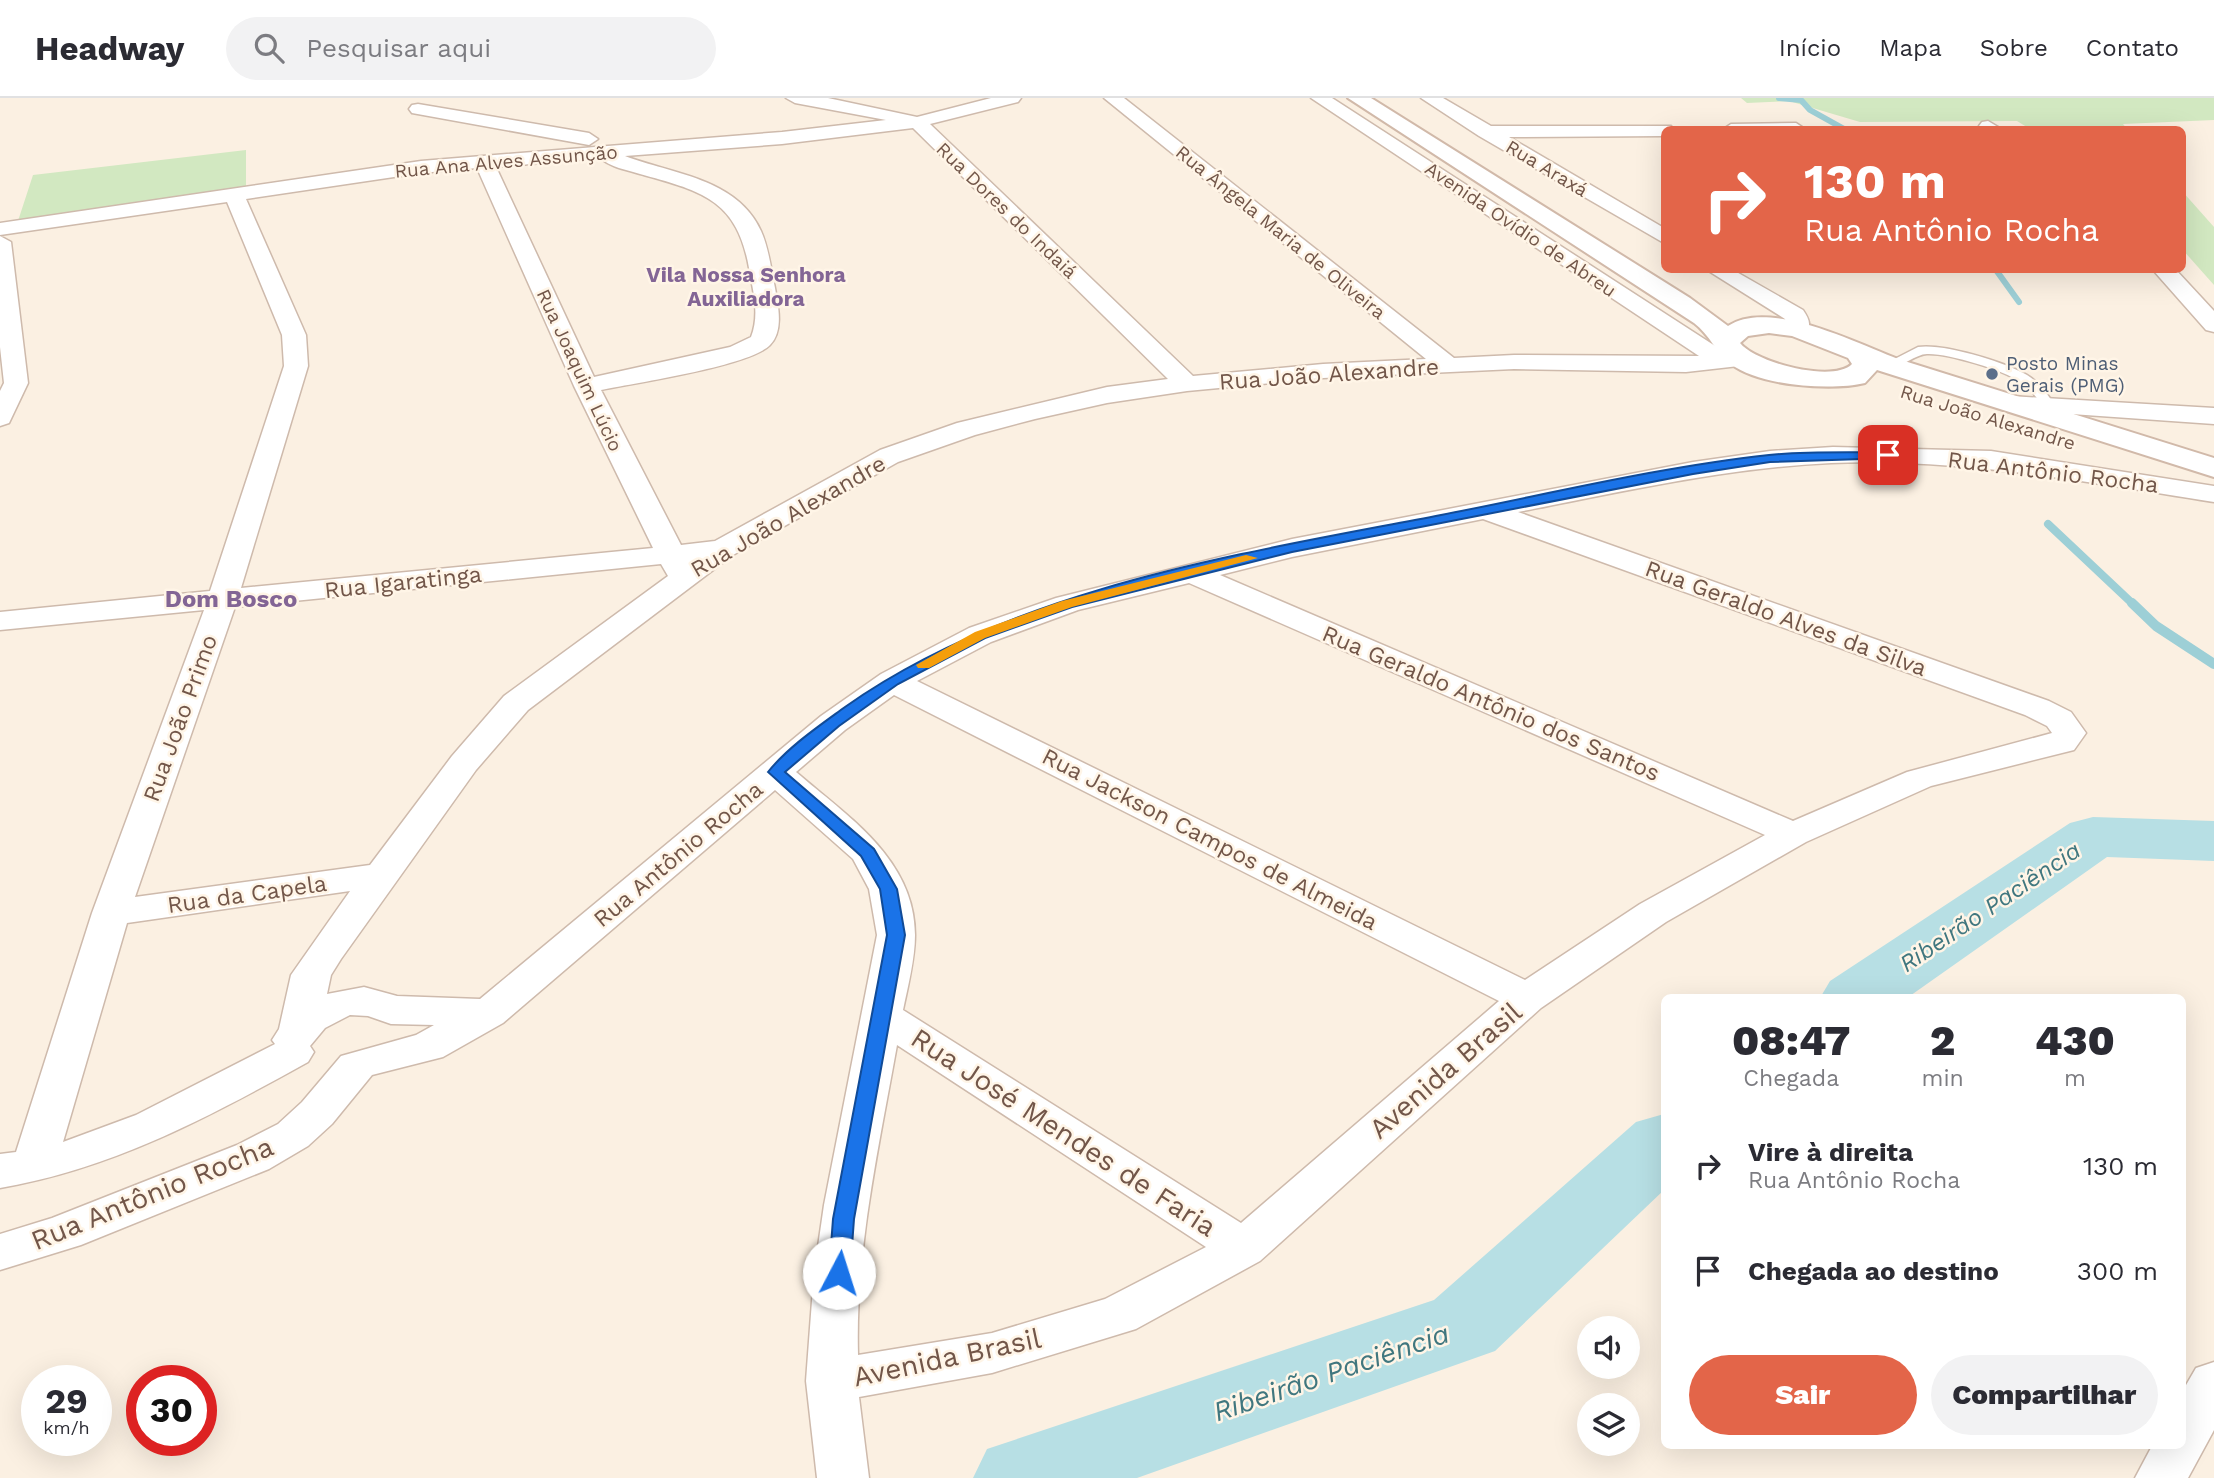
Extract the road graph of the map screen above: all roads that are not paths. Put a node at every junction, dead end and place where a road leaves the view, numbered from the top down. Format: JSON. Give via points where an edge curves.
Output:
{"nodes":[{"id":1,"x":795,"y":98,"type":"edge"},
{"id":2,"x":870,"y":98,"type":"edge"},
{"id":3,"x":1012,"y":98,"type":"edge"},
{"id":4,"x":1113,"y":98,"type":"edge"},
{"id":5,"x":1320,"y":98,"type":"edge"},
{"id":6,"x":1358,"y":98,"type":"edge"},
{"id":7,"x":1391,"y":98,"type":"edge"},
{"id":8,"x":1430,"y":98,"type":"edge"},
{"id":9,"x":851,"y":107,"type":"junction"},
{"id":10,"x":418,"y":109,"type":"dead end"},
{"id":11,"x":917,"y":122,"type":"junction"},
{"id":12,"x":1661,"y":130,"type":"edge"},
{"id":13,"x":1486,"y":132,"type":"junction"},
{"id":14,"x":641,"y":149,"type":"junction"},
{"id":15,"x":596,"y":151,"type":"junction"},
{"id":16,"x":483,"y":160,"type":"junction"},
{"id":17,"x":234,"y":193,"type":"junction"},
{"id":18,"x":0,"y":229,"type":"edge"},
{"id":19,"x":1661,"y":235,"type":"edge"},
{"id":20,"x":0,"y":242,"type":"edge"},
{"id":21,"x":1630,"y":245,"type":"dead end"},
{"id":22,"x":1677,"y":273,"type":"edge"},
{"id":23,"x":1722,"y":273,"type":"edge"},
{"id":24,"x":2167,"y":273,"type":"edge"},
{"id":25,"x":1796,"y":322,"type":"junction"},
{"id":26,"x":1769,"y":325,"type":"junction"},
{"id":27,"x":2214,"y":325,"type":"edge"},
{"id":28,"x":1853,"y":348,"type":"junction"},
{"id":29,"x":1729,"y":354,"type":"junction"},
{"id":30,"x":1889,"y":365,"type":"junction"},
{"id":31,"x":1450,"y":366,"type":"junction"},
{"id":32,"x":1840,"y":379,"type":"junction"},
{"id":33,"x":1187,"y":384,"type":"junction"},
{"id":34,"x":586,"y":386,"type":"junction"},
{"id":35,"x":2010,"y":404,"type":"junction"},
{"id":36,"x":2050,"y":407,"type":"junction"},
{"id":37,"x":2214,"y":416,"type":"edge"},
{"id":38,"x":0,"y":418,"type":"edge"},
{"id":39,"x":2214,"y":468,"type":"edge"},
{"id":40,"x":2214,"y":488,"type":"edge"},
{"id":41,"x":2214,"y":494,"type":"edge"},
{"id":42,"x":1484,"y":510,"type":"junction"},
{"id":43,"x":677,"y":566,"type":"junction"},
{"id":44,"x":1189,"y":572,"type":"junction"},
{"id":45,"x":222,"y":601,"type":"junction"},
{"id":46,"x":0,"y":621,"type":"edge"},
{"id":47,"x":892,"y":681,"type":"junction"},
{"id":48,"x":2062,"y":743,"type":"joint"},
{"id":49,"x":775,"y":772,"type":"junction"},
{"id":50,"x":1793,"y":834,"type":"junction"},
{"id":51,"x":383,"y":875,"type":"junction"},
{"id":52,"x":111,"y":913,"type":"junction"},
{"id":53,"x":1527,"y":998,"type":"junction"},
{"id":54,"x":391,"y":1010,"type":"junction"},
{"id":55,"x":489,"y":1013,"type":"junction"},
{"id":56,"x":883,"y":1016,"type":"junction"},
{"id":57,"x":296,"y":1040,"type":"junction"},
{"id":58,"x":362,"y":1063,"type":"junction"},
{"id":59,"x":17,"y":1169,"type":"edge"},
{"id":60,"x":1244,"y":1248,"type":"junction"},
{"id":61,"x":0,"y":1252,"type":"edge"},
{"id":62,"x":831,"y":1381,"type":"junction"},
{"id":63,"x":2214,"y":1383,"type":"edge"},
{"id":64,"x":2186,"y":1433,"type":"edge"},
{"id":65,"x":2177,"y":1449,"type":"edge"},
{"id":66,"x":841,"y":1466,"type":"edge"},
{"id":67,"x":2161,"y":1478,"type":"edge"}],
"edges":[{"from":1,"to":9,"type":"street","name":"Rua Dores do Indaiá"},
{"from":2,"to":9,"type":"street"},
{"from":3,"to":11,"type":"street","name":"Rua Ana Alves Assunção"},
{"from":4,"to":31,"type":"street","name":"Rua Ângela Maria de Oliveira"},
{"from":5,"to":29,"type":"street","name":"Avenida Ovídio de Abreu"},
{"from":6,"to":29,"type":"main road","name":"Avenida Ovídio de Abreu","via":[[1681,303],[1714,326]]},
{"from":7,"to":21,"type":"main road","name":"Avenida Ovídio de Abreu"},
{"from":8,"to":13,"type":"street","name":"Rua Araxá"},
{"from":9,"to":11,"type":"street","name":"Rua Dores do Indaiá"},
{"from":10,"to":14,"type":"street"},
{"from":11,"to":14,"type":"street","name":"Rua Ana Alves Assunção"},
{"from":11,"to":33,"type":"street","name":"Rua Dores do Indaiá"},
{"from":12,"to":13,"type":"street"},
{"from":13,"to":19,"type":"street","name":"Rua Araxá"},
{"from":14,"to":15,"type":"street","name":"Rua Ana Alves Assunção"},
{"from":15,"to":16,"type":"street","name":"Rua Ana Alves Assunção"},
{"from":15,"to":34,"type":"street","via":[[701,187],[745,220],[757,250],[768,316],[761,341],[738,353]]},
{"from":16,"to":17,"type":"street","name":"Rua Ana Alves Assunção"},
{"from":16,"to":34,"type":"street","name":"Rua Joaquim Lúcio"},
{"from":17,"to":18,"type":"street","name":"Rua Ana Alves Assunção"},
{"from":17,"to":45,"type":"street","name":"Rua João Primo","via":[[294,335],[296,366]]},
{"from":20,"to":38,"type":"street","via":[[16,383]]},
{"from":22,"to":26,"type":"main road"},
{"from":23,"to":25,"type":"street"},
{"from":24,"to":27,"type":"street"},
{"from":25,"to":26,"type":"main road","name":"Rua João Alexandre"},
{"from":25,"to":28,"type":"main road","name":"Rua João Alexandre"},
{"from":26,"to":29,"type":"main road","name":"Rua João Alexandre","via":[[1740,329]]},
{"from":28,"to":30,"type":"main road","name":"Rua João Alexandre"},
{"from":28,"to":32,"type":"main road","via":[[1867,364],[1855,377]]},
{"from":29,"to":31,"type":"street","name":"Rua João Alexandre","via":[[1686,365],[1573,361]]},
{"from":29,"to":32,"type":"main road","name":"Rua João Alexandre","via":[[1782,374]]},
{"from":30,"to":35,"type":"main road","name":"Rua João Alexandre"},
{"from":30,"to":36,"type":"lane","via":[[1922,350],[1949,351],[2022,377]]},
{"from":31,"to":33,"type":"street","name":"Rua João Alexandre","via":[[1323,371]]},
{"from":32,"to":40,"type":"main road","name":"Rua João Alexandre","via":[[1931,397]]},
{"from":33,"to":43,"type":"street","name":"Rua João Alexandre","via":[[1032,412],[889,456],[723,549]]},
{"from":34,"to":43,"type":"street","name":"Rua Joaquim Lúcio"},
{"from":35,"to":36,"type":"street"},
{"from":35,"to":39,"type":"main road","name":"Rua João Alexandre"},
{"from":36,"to":37,"type":"street"},
{"from":41,"to":42,"type":"street","name":"Rua Antônio Rocha","via":[[1991,459],[1833,454],[1693,470]]},
{"from":42,"to":44,"type":"street","name":"Rua Antônio Rocha"},
{"from":42,"to":48,"type":"street","name":"Rua Geraldo Alves da Silva","via":[[2037,708],[2059,719],[2069,733]]},
{"from":43,"to":45,"type":"street","name":"Rua Igaratinga"},
{"from":43,"to":51,"type":"street","name":"Rua João Alexandre","via":[[516,703],[464,763]]},
{"from":44,"to":47,"type":"street","name":"Rua Antônio Rocha","via":[[1067,604],[980,635]]},
{"from":44,"to":50,"type":"street","name":"Rua Geraldo Antônio dos Santos"},
{"from":45,"to":46,"type":"street","name":"Rua Igaratinga"},
{"from":45,"to":52,"type":"street","name":"Rua João Primo"},
{"from":47,"to":49,"type":"street","name":"Rua Antônio Rocha"},
{"from":47,"to":53,"type":"street","name":"Rua Jackson Campos de Almeida"},
{"from":48,"to":50,"type":"street","name":"Avenida Brasil","via":[[1919,779]]},
{"from":49,"to":55,"type":"street","name":"Rua Antônio Rocha"},
{"from":49,"to":56,"type":"street","via":[[868,853],[888,889],[896,935]]},
{"from":50,"to":53,"type":"street","name":"Avenida Brasil","via":[[1653,913]]},
{"from":51,"to":52,"type":"street","name":"Rua da Capela"},
{"from":51,"to":57,"type":"street","name":"Rua João Alexandre","via":[[311,975]]},
{"from":52,"to":59,"type":"street","name":"Rua João Primo"},
{"from":53,"to":60,"type":"street","name":"Avenida Brasil"},
{"from":54,"to":55,"type":"street"},
{"from":54,"to":57,"type":"street","via":[[369,1001],[338,1004],[323,1010]]},
{"from":54,"to":58,"type":"street","via":[[397,1024],[393,1040]]},
{"from":55,"to":58,"type":"street","name":"Rua Antônio Rocha","via":[[428,1047]]},
{"from":56,"to":60,"type":"street","name":"Rua José Mendes de Faria"},
{"from":56,"to":62,"type":"street","via":[[844,1219]]},
{"from":57,"to":58,"type":"street","via":[[301,1063],[316,1069]]},
{"from":57,"to":59,"type":"street","via":[[171,1118],[102,1147]]},
{"from":58,"to":61,"type":"street","name":"Rua Antônio Rocha","via":[[293,1135],[253,1157],[65,1233]]},
{"from":60,"to":62,"type":"street","name":"Avenida Brasil","via":[[1119,1315],[992,1353]]},
{"from":62,"to":66,"type":"street"},
{"from":63,"to":64,"type":"street"},
{"from":65,"to":67,"type":"street"}]}
